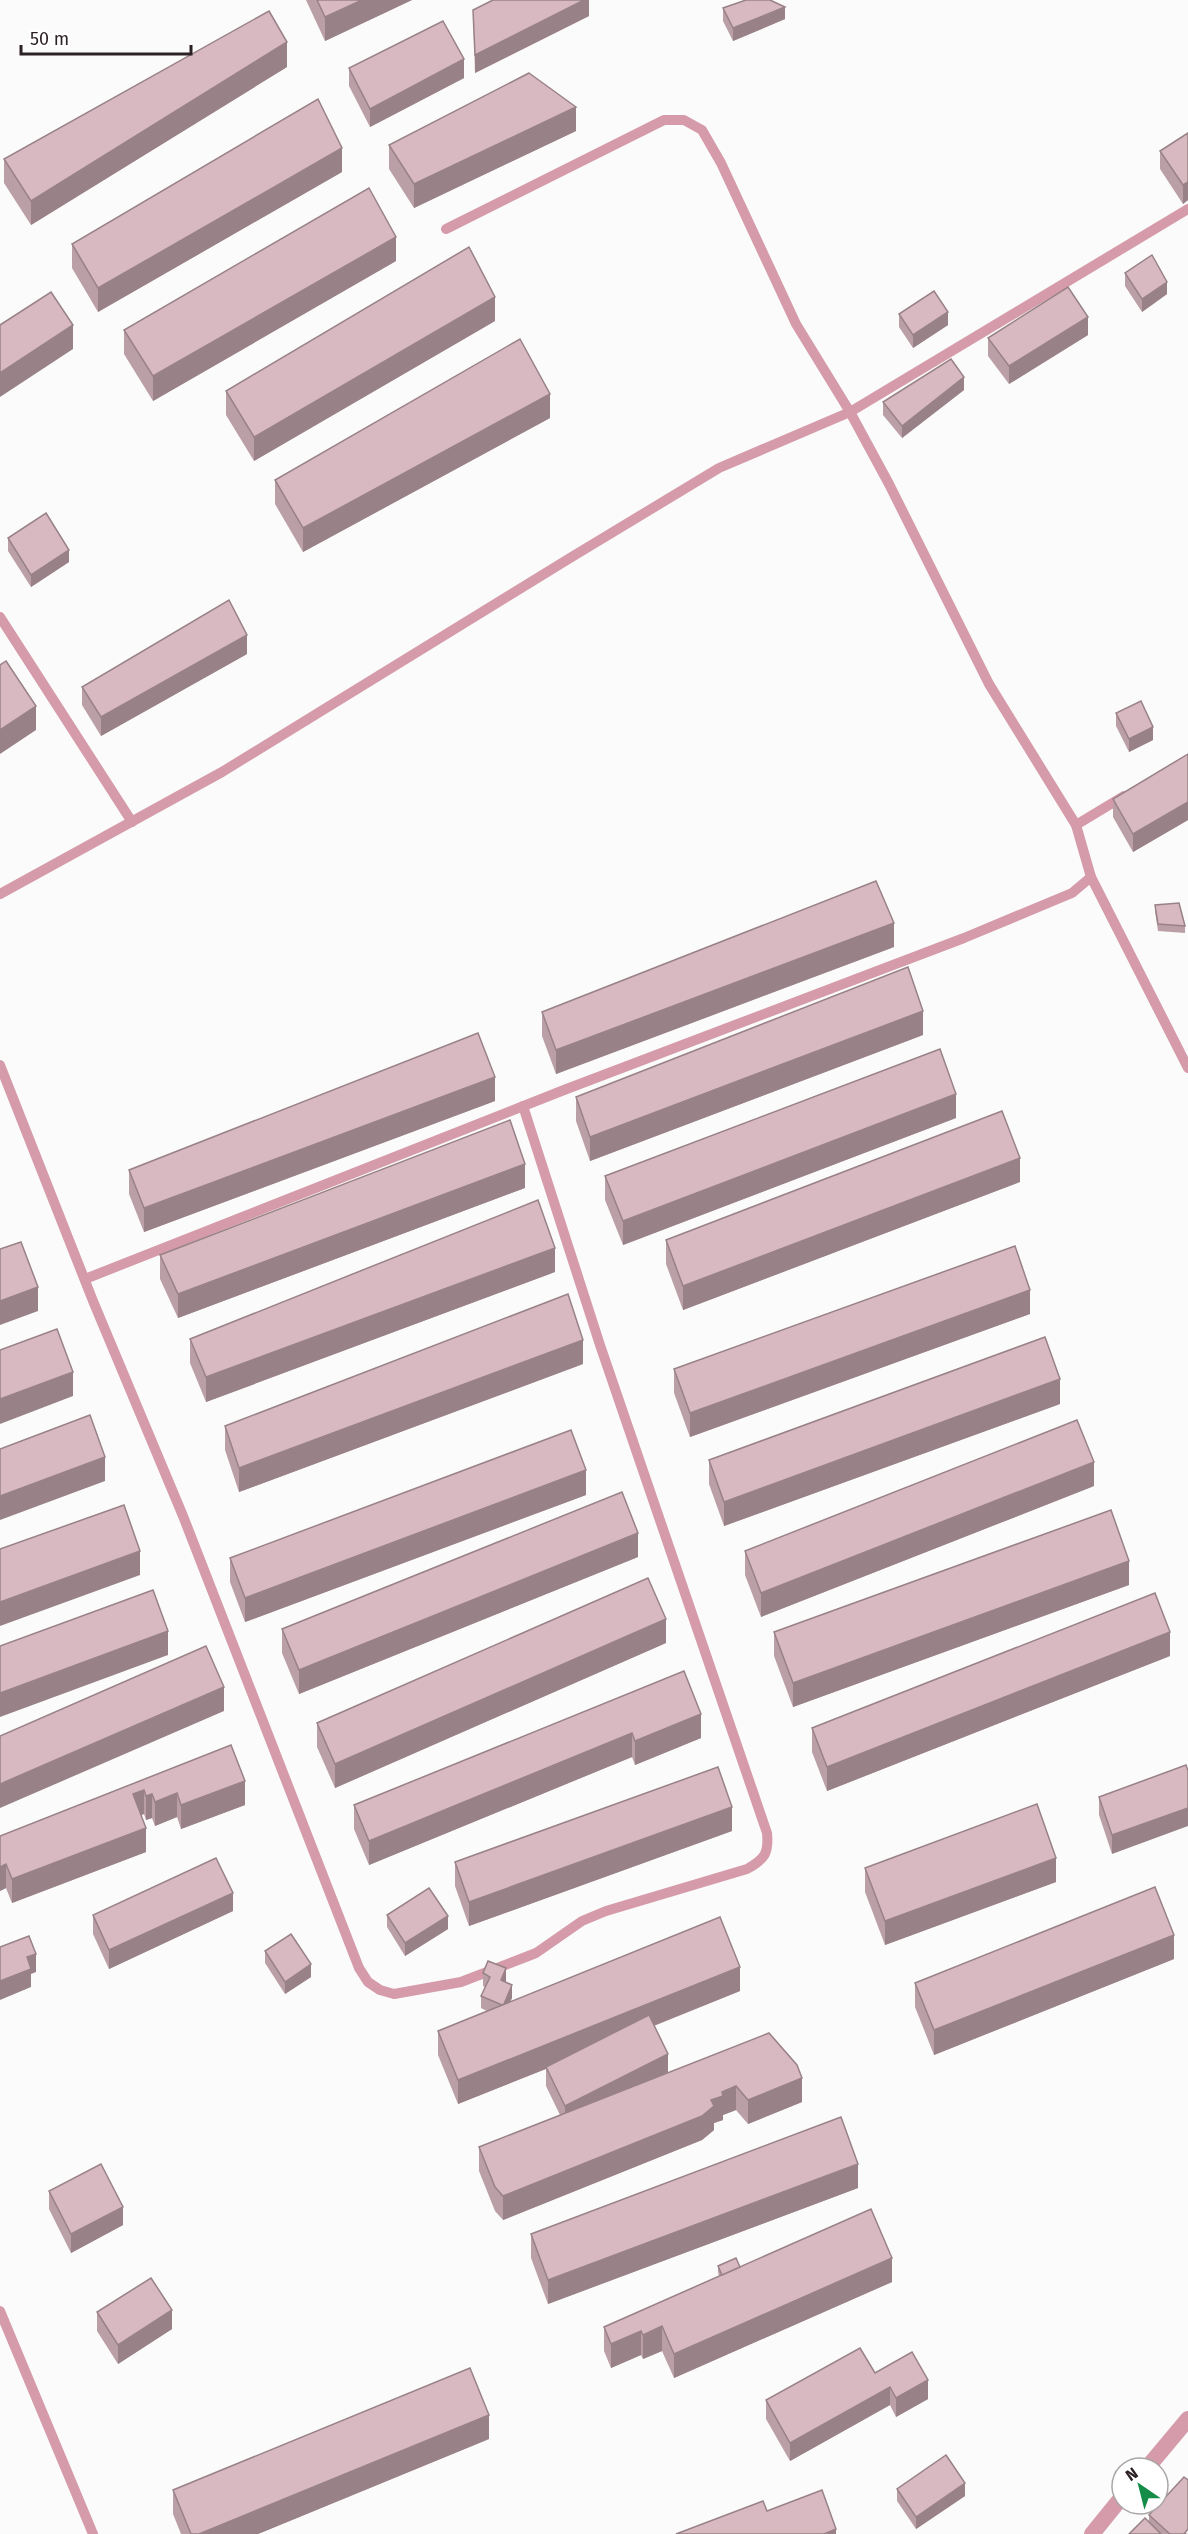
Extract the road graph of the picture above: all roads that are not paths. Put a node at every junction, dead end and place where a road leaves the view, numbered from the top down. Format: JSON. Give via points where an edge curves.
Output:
{"nodes":[{"id":1,"x":1188,"y":209,"type":"edge"},
{"id":2,"x":446,"y":229,"type":"dead end"},
{"id":3,"x":850,"y":412,"type":"junction"},
{"id":4,"x":0,"y":617,"type":"edge"},
{"id":5,"x":1137,"y":788,"type":"edge"},
{"id":6,"x":132,"y":822,"type":"junction"},
{"id":7,"x":1076,"y":825,"type":"junction"},
{"id":8,"x":1091,"y":877,"type":"junction"},
{"id":9,"x":0,"y":894,"type":"edge"},
{"id":10,"x":0,"y":1065,"type":"edge"},
{"id":11,"x":1188,"y":1068,"type":"edge"},
{"id":12,"x":523,"y":1106,"type":"junction"},
{"id":13,"x":85,"y":1279,"type":"junction"},
{"id":14,"x":0,"y":2311,"type":"edge"},
{"id":15,"x":1188,"y":2419,"type":"edge"},
{"id":16,"x":1157,"y":2456,"type":"edge"},
{"id":17,"x":1110,"y":2512,"type":"edge"},
{"id":18,"x":93,"y":2534,"type":"edge"},
{"id":19,"x":1092,"y":2534,"type":"edge"}],
"edges":[{"from":1,"to":3,"type":"lane"},
{"from":2,"to":3,"type":"lane","via":[[664,120],[684,120],[702,130],[721,163],[796,324]]},
{"from":3,"to":6,"type":"lane","via":[[719,468],[222,772]]},
{"from":3,"to":7,"type":"lane","via":[[989,684]]},
{"from":4,"to":6,"type":"lane"},
{"from":5,"to":7,"type":"lane"},
{"from":6,"to":9,"type":"lane"},
{"from":7,"to":8,"type":"lane"},
{"from":8,"to":11,"type":"lane"},
{"from":8,"to":12,"type":"lane","via":[[1072,893],[975,933]]},
{"from":10,"to":13,"type":"lane"},
{"from":12,"to":13,"type":"lane"},
{"from":12,"to":13,"type":"lane","via":[[600,1345],[767,1833],[768,1847],[761,1861],[747,1869],[606,1911],[582,1921],[516,1962],[460,1982],[394,1994],[368,1982]]},
{"from":14,"to":18,"type":"lane"},
{"from":15,"to":16,"type":"street"},
{"from":17,"to":19,"type":"street"}]}
